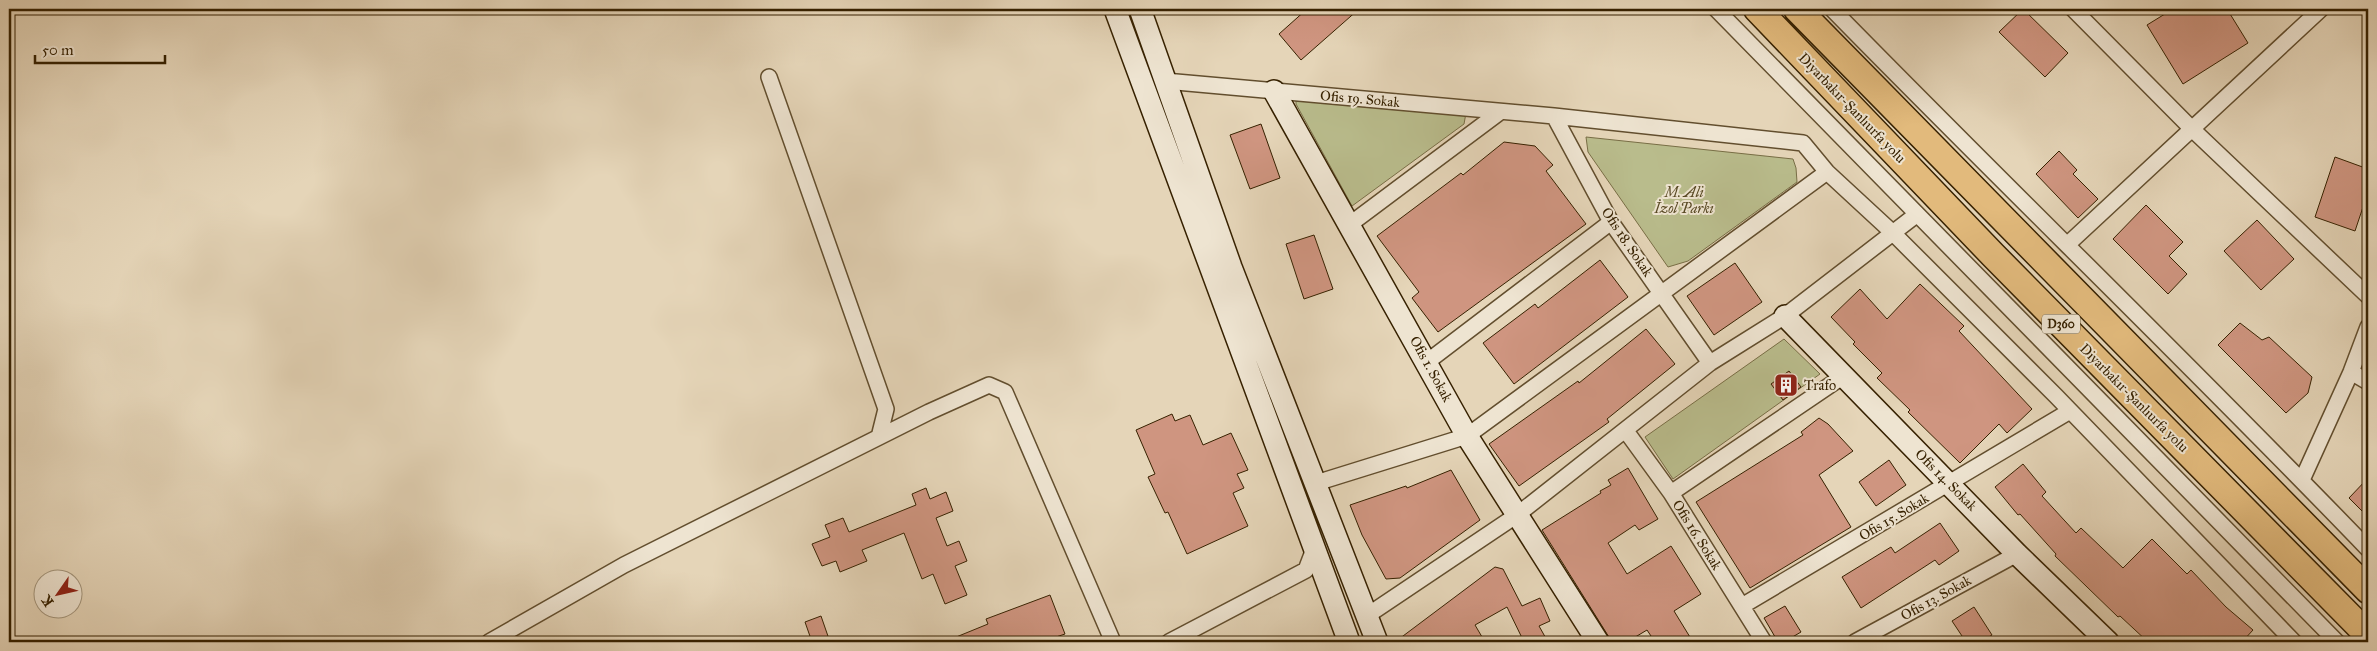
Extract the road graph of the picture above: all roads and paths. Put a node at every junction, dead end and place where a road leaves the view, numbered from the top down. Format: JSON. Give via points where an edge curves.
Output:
{"nodes":[{"id":1,"x":1115,"y":9,"type":"edge"},
{"id":2,"x":1146,"y":9,"type":"edge"},
{"id":3,"x":1716,"y":9,"type":"edge"},
{"id":4,"x":1757,"y":9,"type":"edge"},
{"id":5,"x":1798,"y":9,"type":"edge"},
{"id":6,"x":1832,"y":9,"type":"edge"},
{"id":7,"x":2073,"y":9,"type":"edge"},
{"id":8,"x":2321,"y":9,"type":"edge"},
{"id":9,"x":769,"y":77,"type":"dead end"},
{"id":10,"x":1165,"y":81,"type":"junction"},
{"id":11,"x":1274,"y":91,"type":"junction"},
{"id":12,"x":1500,"y":112,"type":"junction"},
{"id":13,"x":1554,"y":116,"type":"junction"},
{"id":14,"x":2192,"y":129,"type":"junction"},
{"id":15,"x":1827,"y":172,"type":"junction"},
{"id":16,"x":1916,"y":215,"type":"junction"},
{"id":17,"x":1611,"y":222,"type":"junction"},
{"id":18,"x":1349,"y":225,"type":"junction"},
{"id":19,"x":1893,"y":233,"type":"junction"},
{"id":20,"x":2068,"y":244,"type":"junction"},
{"id":21,"x":1662,"y":293,"type":"junction"},
{"id":22,"x":2368,"y":296,"type":"edge"},
{"id":23,"x":1785,"y":316,"type":"junction"},
{"id":24,"x":2368,"y":327,"type":"edge"},
{"id":25,"x":1427,"y":362,"type":"junction"},
{"id":26,"x":1710,"y":363,"type":"junction"},
{"id":27,"x":2351,"y":372,"type":"junction"},
{"id":28,"x":1842,"y":376,"type":"junction"},
{"id":29,"x":2368,"y":382,"type":"edge"},
{"id":30,"x":886,"y":409,"type":"junction"},
{"id":31,"x":2070,"y":411,"type":"junction"},
{"id":32,"x":904,"y":425,"type":"junction"},
{"id":33,"x":1626,"y":431,"type":"junction"},
{"id":34,"x":1467,"y":436,"type":"junction"},
{"id":35,"x":879,"y":437,"type":"junction"},
{"id":36,"x":2302,"y":480,"type":"junction"},
{"id":37,"x":1316,"y":483,"type":"junction"},
{"id":38,"x":1950,"y":484,"type":"junction"},
{"id":39,"x":1671,"y":493,"type":"junction"},
{"id":40,"x":1517,"y":515,"type":"junction"},
{"id":41,"x":1314,"y":549,"type":"junction"},
{"id":42,"x":2368,"y":549,"type":"edge"},
{"id":43,"x":2017,"y":554,"type":"junction"},
{"id":44,"x":2368,"y":590,"type":"edge"},
{"id":45,"x":1742,"y":606,"type":"junction"},
{"id":46,"x":1368,"y":615,"type":"junction"},
{"id":47,"x":2368,"y":635,"type":"edge"},
{"id":48,"x":489,"y":642,"type":"edge"},
{"id":49,"x":1113,"y":642,"type":"edge"},
{"id":50,"x":1169,"y":642,"type":"edge"},
{"id":51,"x":1349,"y":642,"type":"edge"},
{"id":52,"x":1377,"y":642,"type":"edge"},
{"id":53,"x":1598,"y":642,"type":"edge"},
{"id":54,"x":1764,"y":642,"type":"edge"},
{"id":55,"x":1855,"y":642,"type":"edge"},
{"id":56,"x":2107,"y":642,"type":"edge"},
{"id":57,"x":2294,"y":642,"type":"edge"},
{"id":58,"x":2337,"y":642,"type":"edge"}],
"edges":[{"from":1,"to":41,"type":"main road"},
{"from":2,"to":10,"type":"main road"},
{"from":3,"to":16,"type":"street"},
{"from":4,"to":47,"type":"highway","name":"Diyarbakır-Şanlıurfa yolu","number":"D360","via":[[1993,255]]},
{"from":5,"to":44,"type":"highway","number":"D360"},
{"from":6,"to":20,"type":"street"},
{"from":7,"to":14,"type":"street"},
{"from":8,"to":14,"type":"street"},
{"from":9,"to":30,"type":"street"},
{"from":10,"to":11,"type":"street","name":"Ofis 19. Sokak"},
{"from":10,"to":37,"type":"main road","via":[[1231,267]]},
{"from":11,"to":12,"type":"street","name":"Ofis 19. Sokak"},
{"from":11,"to":18,"type":"main road","name":"Ofis 1. Sokak"},
{"from":12,"to":13,"type":"street","name":"Ofis 19. Sokak"},
{"from":12,"to":18,"type":"street"},
{"from":13,"to":15,"type":"street","name":"Ofis 19. Sokak","via":[[1803,143]]},
{"from":13,"to":17,"type":"street","name":"Ofis 18. Sokak"},
{"from":14,"to":20,"type":"street"},
{"from":14,"to":22,"type":"street"},
{"from":15,"to":19,"type":"street"},
{"from":15,"to":21,"type":"street"},
{"from":16,"to":19,"type":"street"},
{"from":16,"to":58,"type":"street"},
{"from":17,"to":21,"type":"street","name":"Ofis 18. Sokak"},
{"from":17,"to":25,"type":"street"},
{"from":18,"to":25,"type":"main road","name":"Ofis 1. Sokak"},
{"from":19,"to":23,"type":"street"},
{"from":19,"to":31,"type":"street"},
{"from":20,"to":36,"type":"street"},
{"from":21,"to":26,"type":"street","name":"Ofis 18. Sokak"},
{"from":21,"to":34,"type":"street"},
{"from":23,"to":26,"type":"street"},
{"from":23,"to":28,"type":"main road","name":"Ofis 14. Sokak"},
{"from":24,"to":27,"type":"street"},
{"from":25,"to":34,"type":"main road","name":"Ofis 1. Sokak"},
{"from":26,"to":33,"type":"street"},
{"from":27,"to":29,"type":"street"},
{"from":27,"to":36,"type":"street"},
{"from":28,"to":38,"type":"main road","name":"Ofis 14. Sokak"},
{"from":28,"to":39,"type":"street"},
{"from":30,"to":32,"type":"street"},
{"from":30,"to":35,"type":"street"},
{"from":31,"to":38,"type":"street","name":"Ofis 15. Sokak"},
{"from":31,"to":57,"type":"street"},
{"from":32,"to":35,"type":"street"},
{"from":32,"to":49,"type":"street","via":[[989,385],[1005,392]]},
{"from":33,"to":39,"type":"street","name":"Ofis 16. Sokak"},
{"from":33,"to":40,"type":"street"},
{"from":34,"to":37,"type":"street"},
{"from":34,"to":40,"type":"main road","name":"Ofis 1. Sokak"},
{"from":35,"to":48,"type":"street","via":[[624,565]]},
{"from":36,"to":42,"type":"street"},
{"from":37,"to":46,"type":"main road"},
{"from":38,"to":43,"type":"main road","name":"Ofis 14. Sokak"},
{"from":38,"to":45,"type":"street","name":"Ofis 15. Sokak"},
{"from":39,"to":45,"type":"street","name":"Ofis 16. Sokak"},
{"from":40,"to":46,"type":"street"},
{"from":40,"to":53,"type":"main road","name":"Ofis 1. Sokak"},
{"from":41,"to":50,"type":"street","via":[[1306,570]]},
{"from":41,"to":51,"type":"main road"},
{"from":43,"to":55,"type":"street","name":"Ofis 13. Sokak"},
{"from":43,"to":56,"type":"main road","name":"Ofis 14. Sokak"},
{"from":45,"to":54,"type":"street","name":"Ofis 16. Sokak"},
{"from":46,"to":52,"type":"main road"}]}
